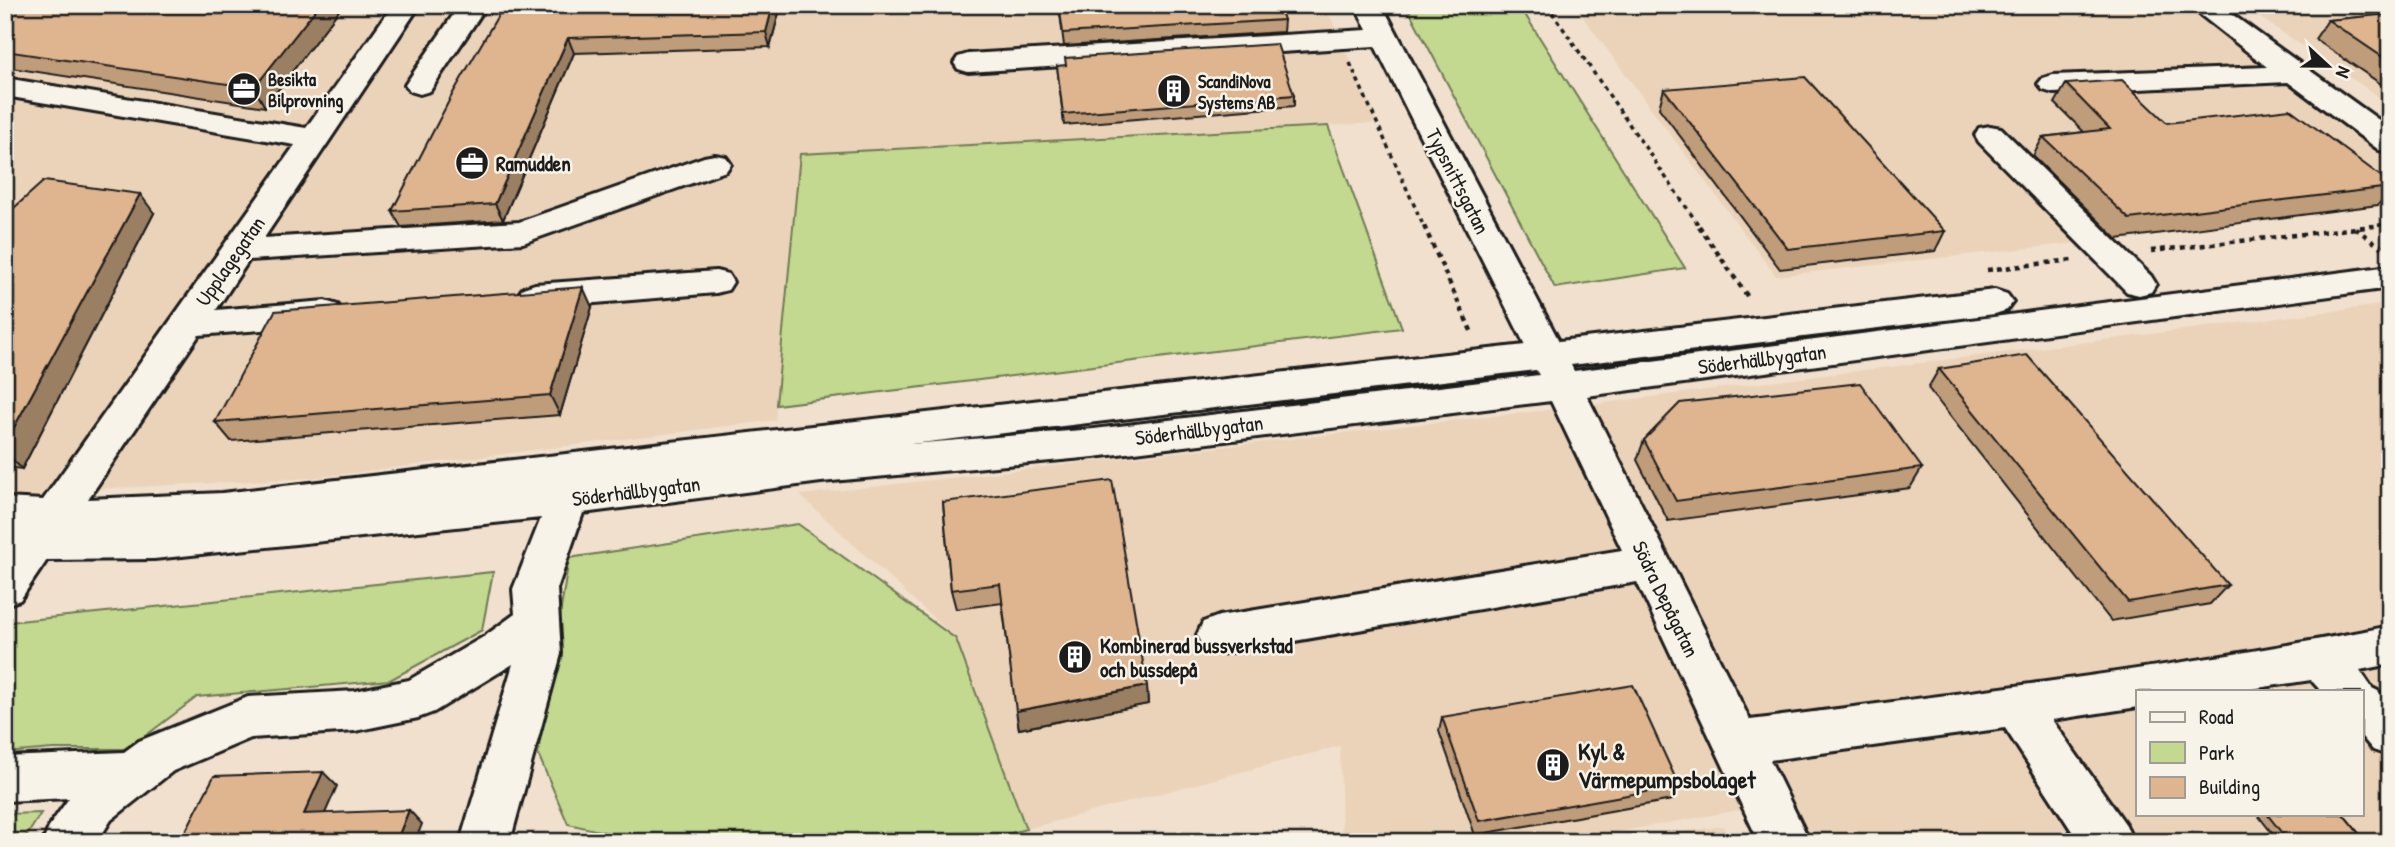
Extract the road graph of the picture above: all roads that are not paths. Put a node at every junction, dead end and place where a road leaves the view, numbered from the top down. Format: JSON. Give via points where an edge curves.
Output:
{"nodes":[{"id":1,"x":407,"y":5,"type":"edge"},
{"id":2,"x":474,"y":5,"type":"edge"},
{"id":3,"x":1368,"y":5,"type":"edge"},
{"id":4,"x":2201,"y":5,"type":"edge"},
{"id":5,"x":1384,"y":37,"type":"junction"},
{"id":6,"x":408,"y":52,"type":"junction"},
{"id":7,"x":968,"y":63,"type":"dead end"},
{"id":8,"x":2293,"y":73,"type":"junction"},
{"id":9,"x":2053,"y":84,"type":"dead end"},
{"id":10,"x":419,"y":85,"type":"dead end"},
{"id":11,"x":5,"y":87,"type":"edge"},
{"id":12,"x":1990,"y":135,"type":"dead end"},
{"id":13,"x":315,"y":139,"type":"junction"},
{"id":14,"x":2390,"y":143,"type":"edge"},
{"id":15,"x":715,"y":164,"type":"dead end"},
{"id":16,"x":238,"y":250,"type":"junction"},
{"id":17,"x":2389,"y":261,"type":"edge"},
{"id":18,"x":716,"y":282,"type":"dead end"},
{"id":19,"x":2139,"y":284,"type":"junction"},
{"id":20,"x":507,"y":298,"type":"edge"},
{"id":21,"x":354,"y":311,"type":"edge"},
{"id":22,"x":187,"y":324,"type":"junction"},
{"id":23,"x":1555,"y":371,"type":"junction"},
{"id":24,"x":574,"y":485,"type":"junction"},
{"id":25,"x":5,"y":514,"type":"edge"},
{"id":26,"x":31,"y":534,"type":"edge"},
{"id":27,"x":1648,"y":563,"type":"junction"},
{"id":28,"x":5,"y":588,"type":"edge"},
{"id":29,"x":537,"y":622,"type":"junction"},
{"id":30,"x":1219,"y":635,"type":"dead end"},
{"id":31,"x":2390,"y":645,"type":"edge"},
{"id":32,"x":2335,"y":675,"type":"edge"},
{"id":33,"x":2181,"y":690,"type":"edge"},
{"id":34,"x":2136,"y":694,"type":"edge"},
{"id":35,"x":2016,"y":706,"type":"junction"},
{"id":36,"x":2364,"y":707,"type":"edge"},
{"id":37,"x":2390,"y":735,"type":"edge"},
{"id":38,"x":1737,"y":743,"type":"junction"},
{"id":39,"x":132,"y":774,"type":"junction"},
{"id":40,"x":5,"y":779,"type":"edge"},
{"id":41,"x":68,"y":842,"type":"edge"},
{"id":42,"x":485,"y":842,"type":"edge"},
{"id":43,"x":1785,"y":842,"type":"edge"},
{"id":44,"x":2108,"y":842,"type":"edge"}],
"edges":[{"from":1,"to":6,"type":"street","name":"Upplagegatan"},
{"from":2,"to":6,"type":"street"},
{"from":3,"to":5,"type":"street","name":"Typsnittsgatan"},
{"from":4,"to":8,"type":"street"},
{"from":5,"to":7,"type":"street"},
{"from":5,"to":23,"type":"street","name":"Typsnittsgatan"},
{"from":6,"to":10,"type":"street"},
{"from":6,"to":13,"type":"street","name":"Upplagegatan"},
{"from":8,"to":9,"type":"street"},
{"from":8,"to":14,"type":"street"},
{"from":11,"to":13,"type":"street"},
{"from":12,"to":19,"type":"street"},
{"from":13,"to":16,"type":"street","name":"Upplagegatan"},
{"from":15,"to":16,"type":"street","via":[[523,232]]},
{"from":16,"to":22,"type":"street","name":"Upplagegatan"},
{"from":17,"to":19,"type":"street","name":"Söderhällbygatan"},
{"from":17,"to":23,"type":"street","name":"Söderhällbygatan"},
{"from":18,"to":20,"type":"street"},
{"from":19,"to":23,"type":"street","name":"Söderhällbygatan"},
{"from":21,"to":22,"type":"street"},
{"from":22,"to":26,"type":"street","name":"Upplagegatan"},
{"from":23,"to":24,"type":"street","name":"Söderhällbygatan","via":[[776,444]]},
{"from":23,"to":27,"type":"street","name":"Södra Depågatan"},
{"from":24,"to":26,"type":"street","name":"Söderhällbygatan","via":[[222,509]]},
{"from":24,"to":29,"type":"street","via":[[535,589]]},
{"from":25,"to":26,"type":"street","name":"Söderhällbygatan"},
{"from":26,"to":28,"type":"street","name":"Upplagegatan"},
{"from":27,"to":30,"type":"street"},
{"from":27,"to":38,"type":"street","name":"Södra Depågatan"},
{"from":29,"to":39,"type":"street","via":[[418,698],[355,711],[248,718],[156,756]]},
{"from":29,"to":42,"type":"street","via":[[539,654]]},
{"from":31,"to":32,"type":"street"},
{"from":32,"to":33,"type":"street"},
{"from":34,"to":35,"type":"street"},
{"from":35,"to":38,"type":"street"},
{"from":35,"to":44,"type":"street"},
{"from":36,"to":37,"type":"street"},
{"from":38,"to":43,"type":"street","name":"Södra Depågatan"},
{"from":39,"to":40,"type":"street"},
{"from":39,"to":41,"type":"street","via":[[93,804]]}]}
